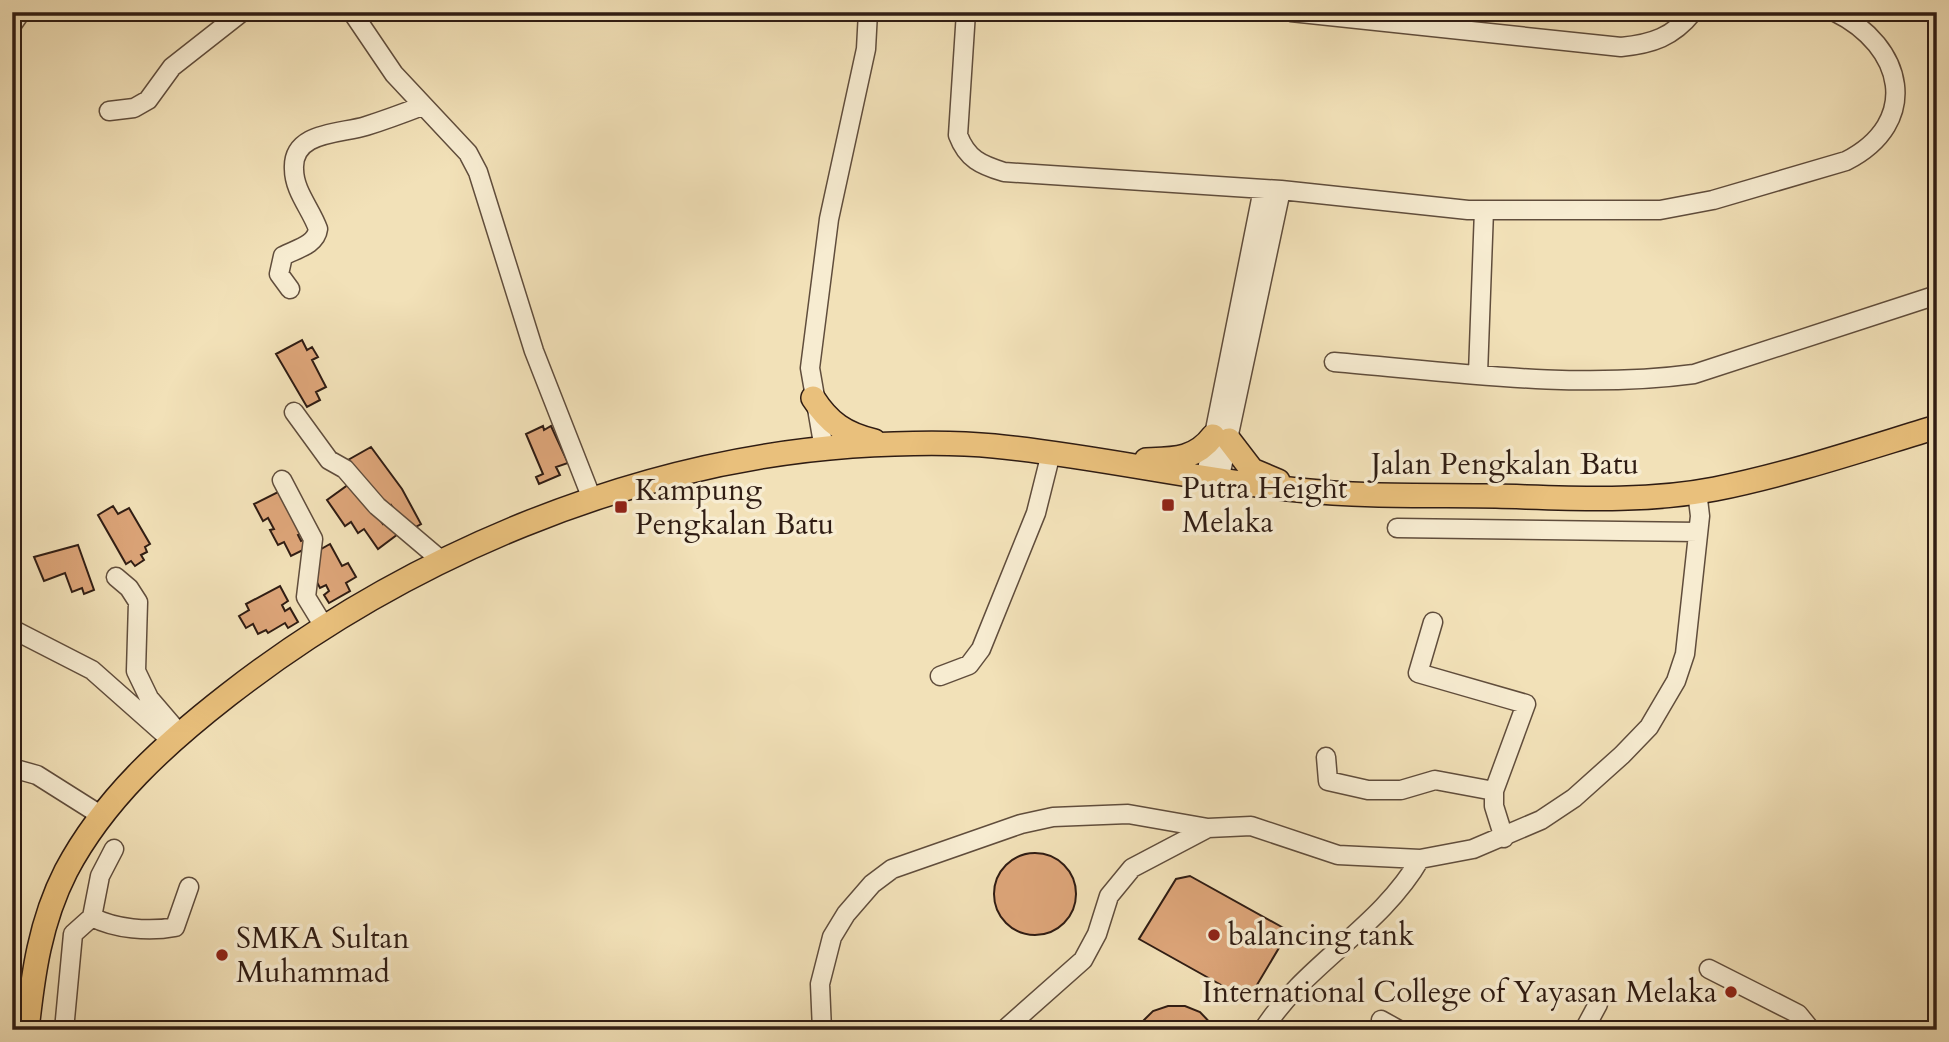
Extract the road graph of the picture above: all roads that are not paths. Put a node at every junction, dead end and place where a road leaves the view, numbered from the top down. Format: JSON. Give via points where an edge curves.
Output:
{"nodes":[{"id":1,"x":21,"y":12,"type":"edge"},
{"id":2,"x":242,"y":12,"type":"edge"},
{"id":3,"x":868,"y":12,"type":"edge"},
{"id":4,"x":966,"y":12,"type":"edge"},
{"id":5,"x":1291,"y":12,"type":"edge"},
{"id":6,"x":1693,"y":12,"type":"edge"},
{"id":7,"x":1842,"y":14,"type":"edge"},
{"id":8,"x":356,"y":16,"type":"edge"},
{"id":9,"x":12,"y":25,"type":"edge"},
{"id":10,"x":422,"y":106,"type":"junction"},
{"id":11,"x":109,"y":111,"type":"dead end"},
{"id":12,"x":1263,"y":189,"type":"junction"},
{"id":13,"x":1282,"y":190,"type":"junction"},
{"id":14,"x":1484,"y":210,"type":"junction"},
{"id":15,"x":290,"y":289,"type":"dead end"},
{"id":16,"x":1937,"y":295,"type":"edge"},
{"id":17,"x":1237,"y":360,"type":"junction"},
{"id":18,"x":1334,"y":362,"type":"dead end"},
{"id":19,"x":1478,"y":374,"type":"junction"},
{"id":20,"x":813,"y":398,"type":"junction"},
{"id":21,"x":294,"y":412,"type":"dead end"},
{"id":22,"x":1937,"y":427,"type":"edge"},
{"id":23,"x":1221,"y":438,"type":"junction"},
{"id":24,"x":892,"y":444,"type":"junction"},
{"id":25,"x":824,"y":449,"type":"junction"},
{"id":26,"x":1051,"y":453,"type":"junction"},
{"id":27,"x":1104,"y":463,"type":"junction"},
{"id":28,"x":282,"y":480,"type":"dead end"},
{"id":29,"x":1212,"y":481,"type":"junction"},
{"id":30,"x":1300,"y":491,"type":"junction"},
{"id":31,"x":1697,"y":491,"type":"junction"},
{"id":32,"x":592,"y":499,"type":"junction"},
{"id":33,"x":1397,"y":528,"type":"dead end"},
{"id":34,"x":1698,"y":532,"type":"junction"},
{"id":35,"x":442,"y":561,"type":"junction"},
{"id":36,"x":116,"y":577,"type":"dead end"},
{"id":37,"x":1433,"y":622,"type":"dead end"},
{"id":38,"x":325,"y":628,"type":"junction"},
{"id":39,"x":12,"y":629,"type":"edge"},
{"id":40,"x":940,"y":676,"type":"dead end"},
{"id":41,"x":175,"y":736,"type":"junction"},
{"id":42,"x":1326,"y":757,"type":"dead end"},
{"id":43,"x":12,"y":768,"type":"edge"},
{"id":44,"x":1494,"y":790,"type":"junction"},
{"id":45,"x":102,"y":816,"type":"junction"},
{"id":46,"x":1208,"y":828,"type":"junction"},
{"id":47,"x":1504,"y":838,"type":"junction"},
{"id":48,"x":114,"y":849,"type":"dead end"},
{"id":49,"x":1420,"y":859,"type":"junction"},
{"id":50,"x":189,"y":887,"type":"dead end"},
{"id":51,"x":92,"y":917,"type":"junction"},
{"id":52,"x":1709,"y":969,"type":"dead end"},
{"id":53,"x":1598,"y":1004,"type":"dead end"},
{"id":54,"x":1381,"y":1020,"type":"dead end"},
{"id":55,"x":27,"y":1030,"type":"edge"},
{"id":56,"x":64,"y":1030,"type":"edge"},
{"id":57,"x":822,"y":1030,"type":"edge"},
{"id":58,"x":1004,"y":1030,"type":"edge"},
{"id":59,"x":1263,"y":1030,"type":"edge"},
{"id":60,"x":1399,"y":1030,"type":"edge"},
{"id":61,"x":1584,"y":1030,"type":"edge"},
{"id":62,"x":1811,"y":1030,"type":"edge"}],
"edges":[{"from":1,"to":9,"type":"street"},
{"from":2,"to":11,"type":"street","via":[[172,68],[148,100],[134,108]]},
{"from":3,"to":20,"type":"street","via":[[866,49],[829,219],[810,368]]},
{"from":4,"to":12,"type":"street","via":[[958,135],[973,160],[1004,172]]},
{"from":5,"to":6,"type":"street","via":[[1621,47],[1670,35]]},
{"from":7,"to":14,"type":"street","via":[[1878,43],[1893,75],[1896,93],[1889,124],[1865,151],[1846,161],[1679,208]]},
{"from":8,"to":10,"type":"street","via":[[394,74]]},
{"from":10,"to":15,"type":"street","via":[[363,127],[323,135],[301,148],[293,166],[295,178],[318,229],[311,243],[283,256],[279,274]]},
{"from":10,"to":32,"type":"street","via":[[468,153],[478,172],[534,351]]},
{"from":12,"to":13,"type":"street"},
{"from":12,"to":17,"type":"street"},
{"from":13,"to":14,"type":"street"},
{"from":13,"to":17,"type":"street"},
{"from":14,"to":19,"type":"street"},
{"from":16,"to":19,"type":"street","via":[[1694,374],[1596,379]]},
{"from":17,"to":23,"type":"street"},
{"from":18,"to":19,"type":"street"},
{"from":20,"to":24,"type":"main road","via":[[840,429]]},
{"from":20,"to":25,"type":"street"},
{"from":21,"to":35,"type":"street","via":[[329,460],[345,469],[377,506]]},
{"from":22,"to":31,"type":"main road","name":"Jalan Pengkalan Batu"},
{"from":23,"to":27,"type":"main road","via":[[1182,458]]},
{"from":23,"to":29,"type":"street"},
{"from":23,"to":30,"type":"main road","via":[[1252,470]]},
{"from":24,"to":25,"type":"main road","name":"Jalan Pengkalan Batu"},
{"from":24,"to":26,"type":"main road","name":"Jalan Pengkalan Batu","via":[[955,443]]},
{"from":25,"to":32,"type":"main road","name":"Jalan Pengkalan Batu","via":[[682,474]]},
{"from":26,"to":27,"type":"main road","name":"Jalan Pengkalan Batu"},
{"from":26,"to":40,"type":"street","via":[[1032,523],[981,649],[969,665]]},
{"from":27,"to":29,"type":"main road","name":"Jalan Pengkalan Batu"},
{"from":28,"to":38,"type":"street","via":[[313,539],[306,597]]},
{"from":29,"to":30,"type":"main road","name":"Jalan Pengkalan Batu"},
{"from":30,"to":31,"type":"main road","name":"Jalan Pengkalan Batu","via":[[1607,498]]},
{"from":31,"to":34,"type":"street"},
{"from":32,"to":35,"type":"main road","name":"Jalan Pengkalan Batu"},
{"from":33,"to":34,"type":"street"},
{"from":34,"to":47,"type":"street","via":[[1685,654],[1663,706],[1622,755],[1574,799]]},
{"from":35,"to":38,"type":"main road","name":"Jalan Pengkalan Batu"},
{"from":36,"to":41,"type":"street","via":[[138,602],[136,671]]},
{"from":37,"to":44,"type":"street","via":[[1418,673],[1526,704]]},
{"from":38,"to":41,"type":"main road","name":"Jalan Pengkalan Batu"},
{"from":39,"to":41,"type":"street","via":[[92,670]]},
{"from":41,"to":45,"type":"main road","name":"Jalan Pengkalan Batu"},
{"from":42,"to":44,"type":"street","via":[[1328,780],[1368,790],[1401,790],[1435,780]]},
{"from":43,"to":45,"type":"street","via":[[37,775]]},
{"from":44,"to":47,"type":"street"},
{"from":45,"to":55,"type":"main road","name":"Jalan Pengkalan Batu","via":[[68,867],[51,904],[40,937]]},
{"from":46,"to":49,"type":"street","via":[[1251,826],[1338,855]]},
{"from":46,"to":57,"type":"street","via":[[1128,814],[1053,817],[892,869],[872,884],[832,937],[820,984]]},
{"from":46,"to":58,"type":"street","via":[[1132,868],[1109,896],[1083,960]]},
{"from":47,"to":49,"type":"street"},
{"from":48,"to":51,"type":"street","via":[[100,876]]},
{"from":49,"to":59,"type":"street","via":[[1402,887]]},
{"from":50,"to":51,"type":"street","via":[[175,927],[108,925]]},
{"from":51,"to":56,"type":"street","via":[[73,934]]},
{"from":52,"to":62,"type":"street","via":[[1798,1014]]},
{"from":53,"to":61,"type":"street"},
{"from":54,"to":60,"type":"street"}]}
